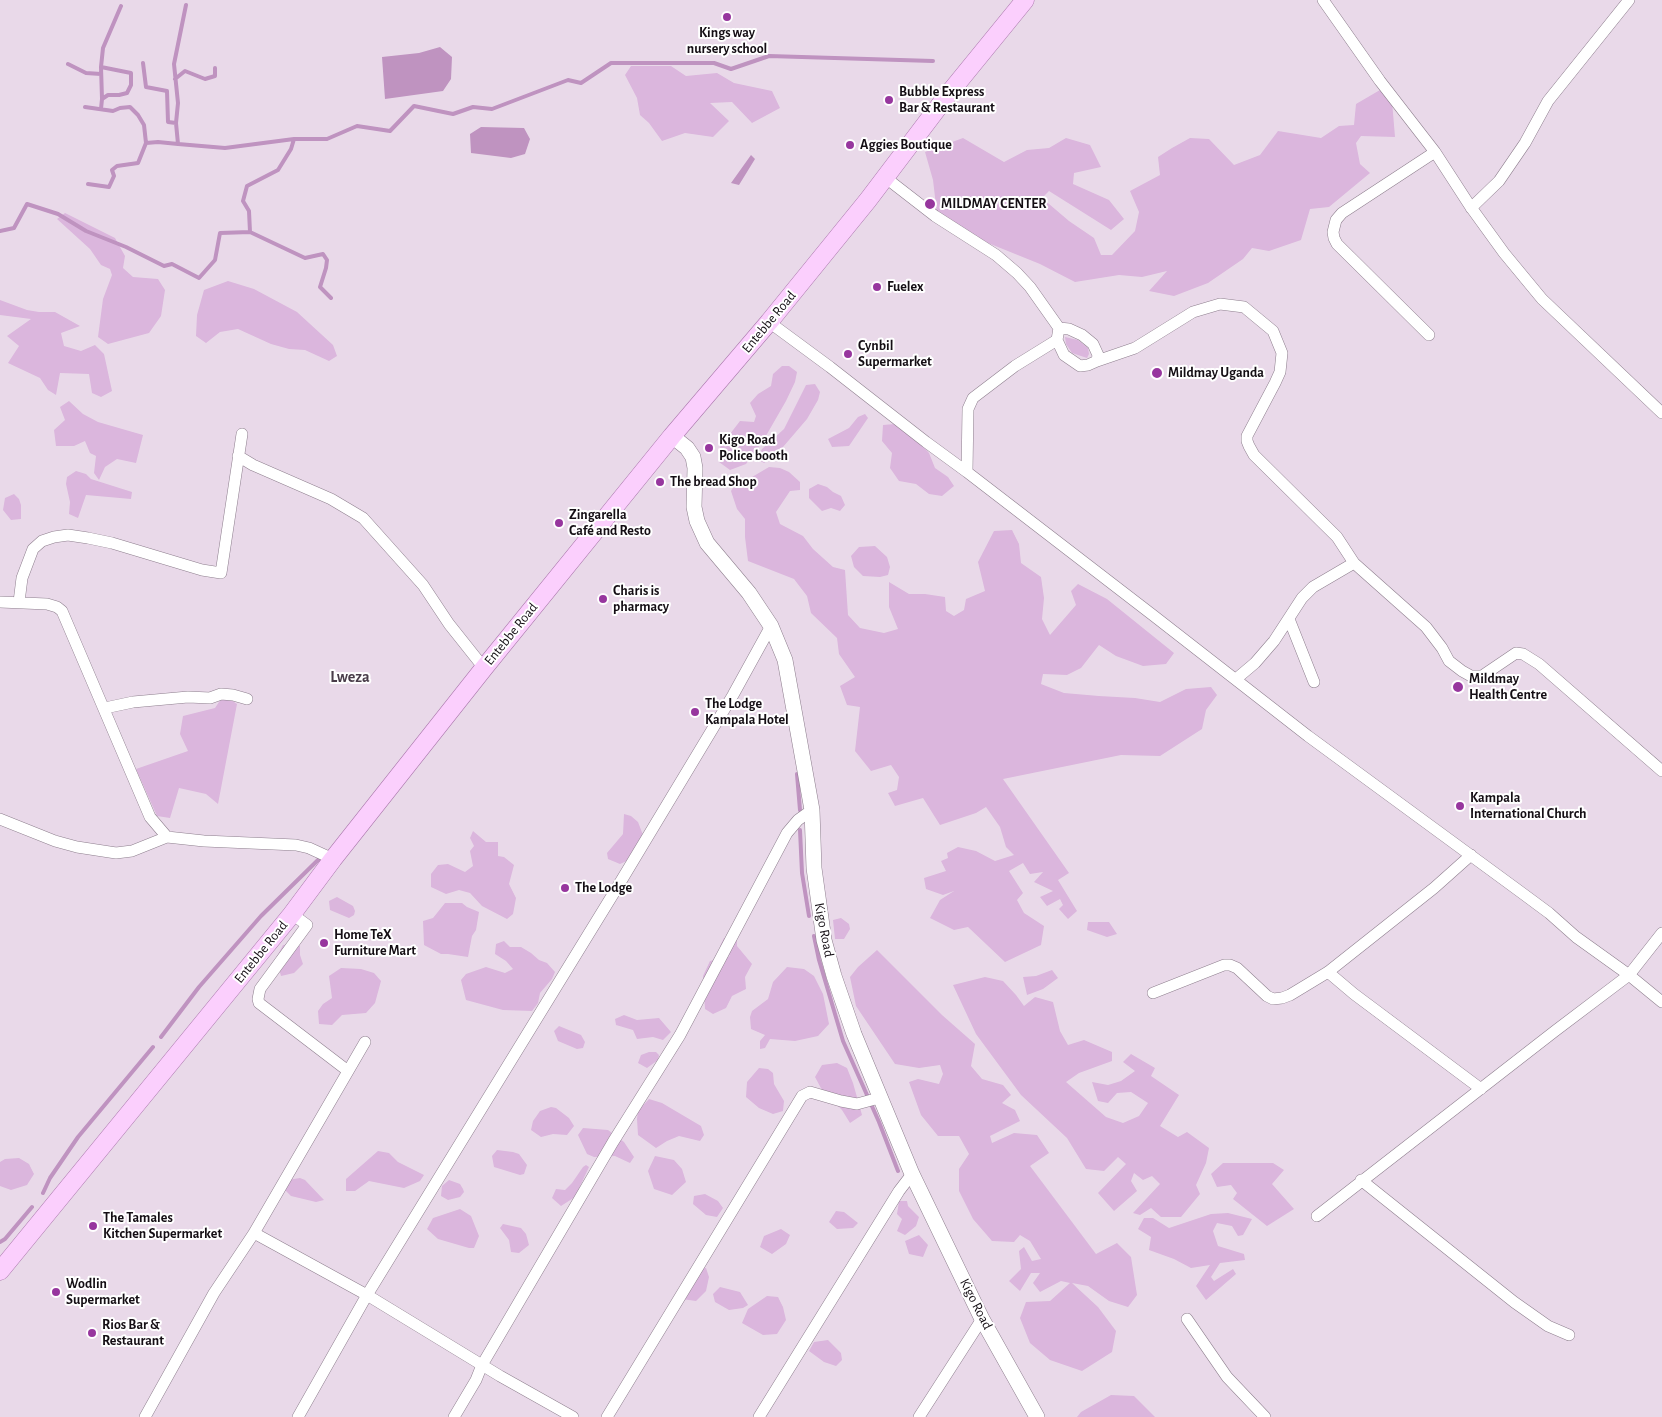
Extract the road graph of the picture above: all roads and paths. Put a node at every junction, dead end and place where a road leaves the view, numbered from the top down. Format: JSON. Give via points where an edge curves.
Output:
{"nodes":[{"id":1,"x":1025,"y":0,"type":"edge"},
{"id":2,"x":1323,"y":0,"type":"edge"},
{"id":3,"x":1629,"y":0,"type":"edge"},
{"id":4,"x":1435,"y":152,"type":"junction"},
{"id":5,"x":886,"y":178,"type":"junction"},
{"id":6,"x":1471,"y":208,"type":"junction"},
{"id":7,"x":769,"y":322,"type":"junction"},
{"id":8,"x":1058,"y":334,"type":"junction"},
{"id":9,"x":1429,"y":335,"type":"dead end"},
{"id":10,"x":1097,"y":361,"type":"junction"},
{"id":11,"x":1662,"y":412,"type":"edge"},
{"id":12,"x":242,"y":434,"type":"dead end"},
{"id":13,"x":672,"y":436,"type":"junction"},
{"id":14,"x":238,"y":456,"type":"junction"},
{"id":15,"x":967,"y":472,"type":"junction"},
{"id":16,"x":1354,"y":563,"type":"junction"},
{"id":17,"x":0,"y":602,"type":"edge"},
{"id":18,"x":19,"y":602,"type":"junction"},
{"id":19,"x":1289,"y":619,"type":"junction"},
{"id":20,"x":771,"y":626,"type":"junction"},
{"id":21,"x":484,"y":668,"type":"junction"},
{"id":22,"x":1236,"y":679,"type":"junction"},
{"id":23,"x":1314,"y":682,"type":"dead end"},
{"id":24,"x":247,"y":699,"type":"dead end"},
{"id":25,"x":105,"y":708,"type":"junction"},
{"id":26,"x":1662,"y":771,"type":"edge"},
{"id":27,"x":812,"y":810,"type":"junction"},
{"id":28,"x":0,"y":819,"type":"edge"},
{"id":29,"x":167,"y":838,"type":"junction"},
{"id":30,"x":1471,"y":855,"type":"junction"},
{"id":31,"x":333,"y":859,"type":"junction"},
{"id":32,"x":292,"y":914,"type":"junction"},
{"id":33,"x":1662,"y":933,"type":"edge"},
{"id":34,"x":1328,"y":972,"type":"junction"},
{"id":35,"x":1629,"y":975,"type":"junction"},
{"id":36,"x":1154,"y":993,"type":"dead end"},
{"id":37,"x":1662,"y":1002,"type":"edge"},
{"id":38,"x":365,"y":1042,"type":"dead end"},
{"id":39,"x":348,"y":1071,"type":"junction"},
{"id":40,"x":1481,"y":1089,"type":"junction"},
{"id":41,"x":879,"y":1098,"type":"junction"},
{"id":42,"x":912,"y":1174,"type":"junction"},
{"id":43,"x":1362,"y":1180,"type":"junction"},
{"id":44,"x":1318,"y":1216,"type":"dead end"},
{"id":45,"x":254,"y":1233,"type":"junction"},
{"id":46,"x":0,"y":1270,"type":"edge"},
{"id":47,"x":367,"y":1295,"type":"junction"},
{"id":48,"x":982,"y":1319,"type":"junction"},
{"id":49,"x":1187,"y":1319,"type":"dead end"},
{"id":50,"x":1569,"y":1335,"type":"dead end"},
{"id":51,"x":482,"y":1365,"type":"junction"},
{"id":52,"x":145,"y":1417,"type":"edge"},
{"id":53,"x":298,"y":1417,"type":"edge"},
{"id":54,"x":454,"y":1417,"type":"edge"},
{"id":55,"x":573,"y":1417,"type":"edge"},
{"id":56,"x":607,"y":1417,"type":"edge"},
{"id":57,"x":760,"y":1417,"type":"edge"},
{"id":58,"x":919,"y":1417,"type":"edge"},
{"id":59,"x":1037,"y":1417,"type":"edge"},
{"id":60,"x":1265,"y":1417,"type":"edge"}],
"edges":[{"from":1,"to":5,"type":"main road","name":"Entebbe Road"},
{"from":2,"to":4,"type":"street"},
{"from":3,"to":6,"type":"street","via":[[1548,101],[1499,181]]},
{"from":4,"to":6,"type":"street"},
{"from":4,"to":9,"type":"street","via":[[1342,214],[1336,220],[1333,232],[1337,244]]},
{"from":5,"to":7,"type":"main road","name":"Entebbe Road"},
{"from":5,"to":8,"type":"street","via":[[1017,273],[1030,287]]},
{"from":6,"to":11,"type":"street","via":[[1542,299]]},
{"from":7,"to":13,"type":"main road","name":"Entebbe Road"},
{"from":7,"to":15,"type":"street"},
{"from":8,"to":10,"type":"street","via":[[1069,329],[1082,334],[1093,344]]},
{"from":8,"to":10,"type":"street","via":[[1064,355],[1080,366]]},
{"from":8,"to":15,"type":"street","via":[[973,398],[968,409]]},
{"from":10,"to":16,"type":"street","via":[[1135,348],[1193,312],[1220,304],[1244,307],[1273,331],[1282,353],[1280,372],[1247,436],[1249,446],[1254,455],[1337,537]]},
{"from":12,"to":14,"type":"street"},
{"from":13,"to":20,"type":"street","name":"Kigo Road","via":[[693,457],[694,507],[707,543],[749,593]]},
{"from":13,"to":21,"type":"main road","name":"Entebbe Road"},
{"from":14,"to":18,"type":"street","via":[[221,574],[112,543],[68,535],[42,541],[33,549],[22,578]]},
{"from":14,"to":21,"type":"street","via":[[332,499],[363,518],[423,585]]},
{"from":15,"to":22,"type":"street"},
{"from":16,"to":19,"type":"street","via":[[1313,587]]},
{"from":16,"to":26,"type":"street","via":[[1426,627],[1450,661],[1462,671],[1471,676],[1482,676],[1516,653],[1523,654],[1539,664]]},
{"from":17,"to":18,"type":"street"},
{"from":18,"to":25,"type":"street","via":[[47,604],[62,611]]},
{"from":19,"to":22,"type":"street","via":[[1255,663]]},
{"from":19,"to":23,"type":"street"},
{"from":20,"to":27,"type":"street","name":"Kigo Road","via":[[785,660]]},
{"from":20,"to":47,"type":"street","via":[[615,891]]},
{"from":21,"to":31,"type":"main road","name":"Entebbe Road"},
{"from":22,"to":30,"type":"street"},
{"from":24,"to":25,"type":"street","via":[[221,694],[210,698],[133,702]]},
{"from":25,"to":29,"type":"street","via":[[150,817]]},
{"from":27,"to":41,"type":"street","name":"Kigo Road","via":[[814,868],[824,940],[848,1017]]},
{"from":27,"to":51,"type":"street","via":[[787,833],[680,1035]]},
{"from":28,"to":29,"type":"street","via":[[55,841],[116,853],[132,851]]},
{"from":29,"to":31,"type":"street","via":[[296,844]]},
{"from":30,"to":34,"type":"street"},
{"from":30,"to":35,"type":"street"},
{"from":31,"to":32,"type":"main road","name":"Entebbe Road"},
{"from":32,"to":39,"type":"street","via":[[307,926],[260,989],[259,1003]]},
{"from":32,"to":46,"type":"main road","name":"Entebbe Road"},
{"from":33,"to":35,"type":"street"},
{"from":34,"to":36,"type":"street","via":[[1282,998],[1267,996],[1230,965],[1219,966]]},
{"from":34,"to":40,"type":"street"},
{"from":35,"to":37,"type":"street"},
{"from":35,"to":40,"type":"street"},
{"from":38,"to":39,"type":"street"},
{"from":39,"to":45,"type":"street"},
{"from":40,"to":43,"type":"street"},
{"from":41,"to":42,"type":"street","name":"Kigo Road"},
{"from":41,"to":56,"type":"street","via":[[857,1104],[810,1092],[802,1096]]},
{"from":42,"to":48,"type":"street","name":"Kigo Road"},
{"from":42,"to":57,"type":"street"},
{"from":43,"to":44,"type":"street"},
{"from":43,"to":50,"type":"street","via":[[1514,1302],[1548,1326]]},
{"from":45,"to":47,"type":"street"},
{"from":45,"to":52,"type":"street","via":[[214,1293]]},
{"from":47,"to":51,"type":"street"},
{"from":47,"to":53,"type":"street"},
{"from":48,"to":58,"type":"street"},
{"from":48,"to":59,"type":"street","name":"Kigo Road"},
{"from":49,"to":60,"type":"street","via":[[1227,1377]]},
{"from":51,"to":54,"type":"street"},
{"from":51,"to":55,"type":"street"}]}
